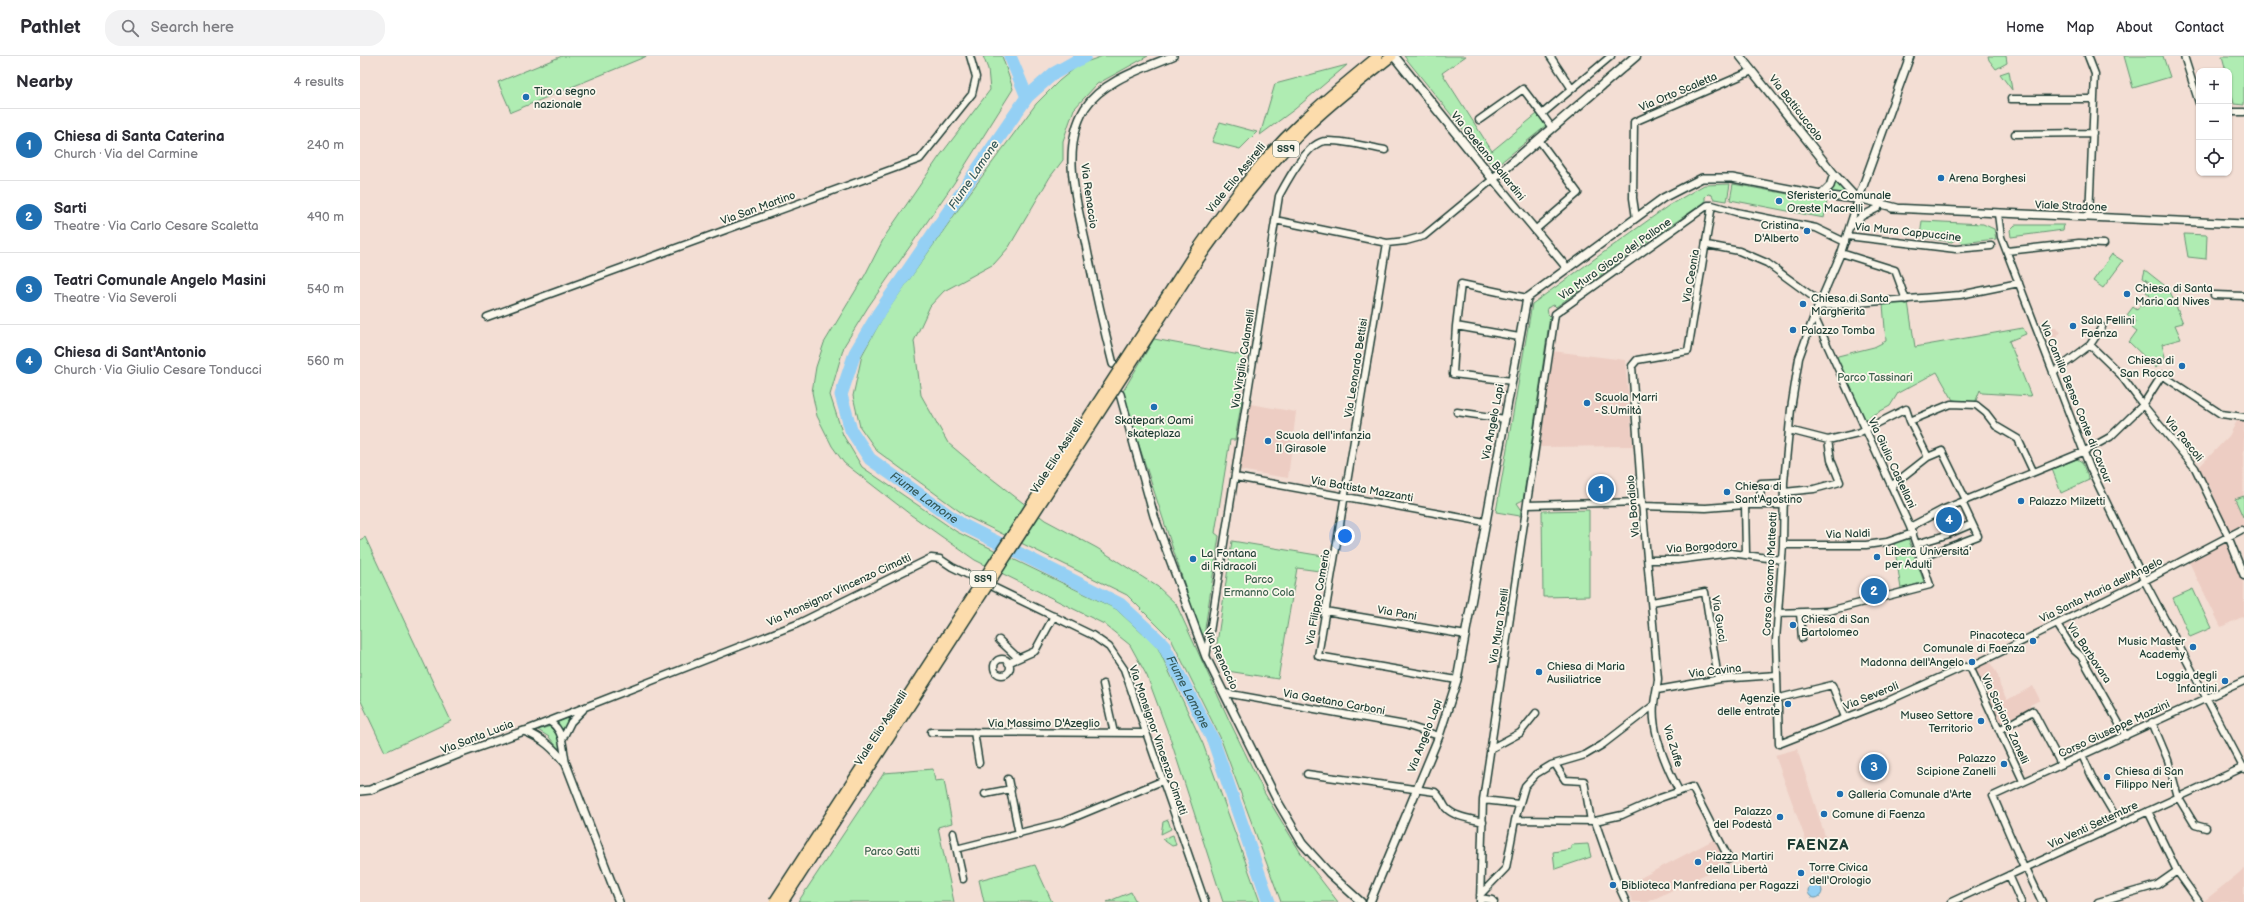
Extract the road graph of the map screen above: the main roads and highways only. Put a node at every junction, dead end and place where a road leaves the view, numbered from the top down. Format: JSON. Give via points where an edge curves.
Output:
{"nodes":[{"id":1,"x":1378,"y":56,"type":"edge"},
{"id":2,"x":1393,"y":56,"type":"edge"},
{"id":3,"x":1636,"y":56,"type":"edge"},
{"id":4,"x":1196,"y":257,"type":"junction"},
{"id":5,"x":774,"y":902,"type":"edge"},
{"id":6,"x":783,"y":902,"type":"edge"}],
"edges":[{"from":1,"to":4,"type":"main road","name":"Viale Elio Assirelli","number":"SS9","via":[[1299,124],[1270,154],[1229,203]]},
{"from":2,"to":3,"type":"main road","name":"Via Gaetano Ballardini","via":[[1492,179]]},
{"from":2,"to":4,"type":"main road","name":"Viale Elio Assirelli","number":"SS9","via":[[1322,113],[1266,170]]},
{"from":4,"to":5,"type":"main road","name":"Viale Elio Assirelli","number":"SS9","bridge":true},
{"from":4,"to":6,"type":"main road","name":"Viale Elio Assirelli","number":"SS9","bridge":true}]}
